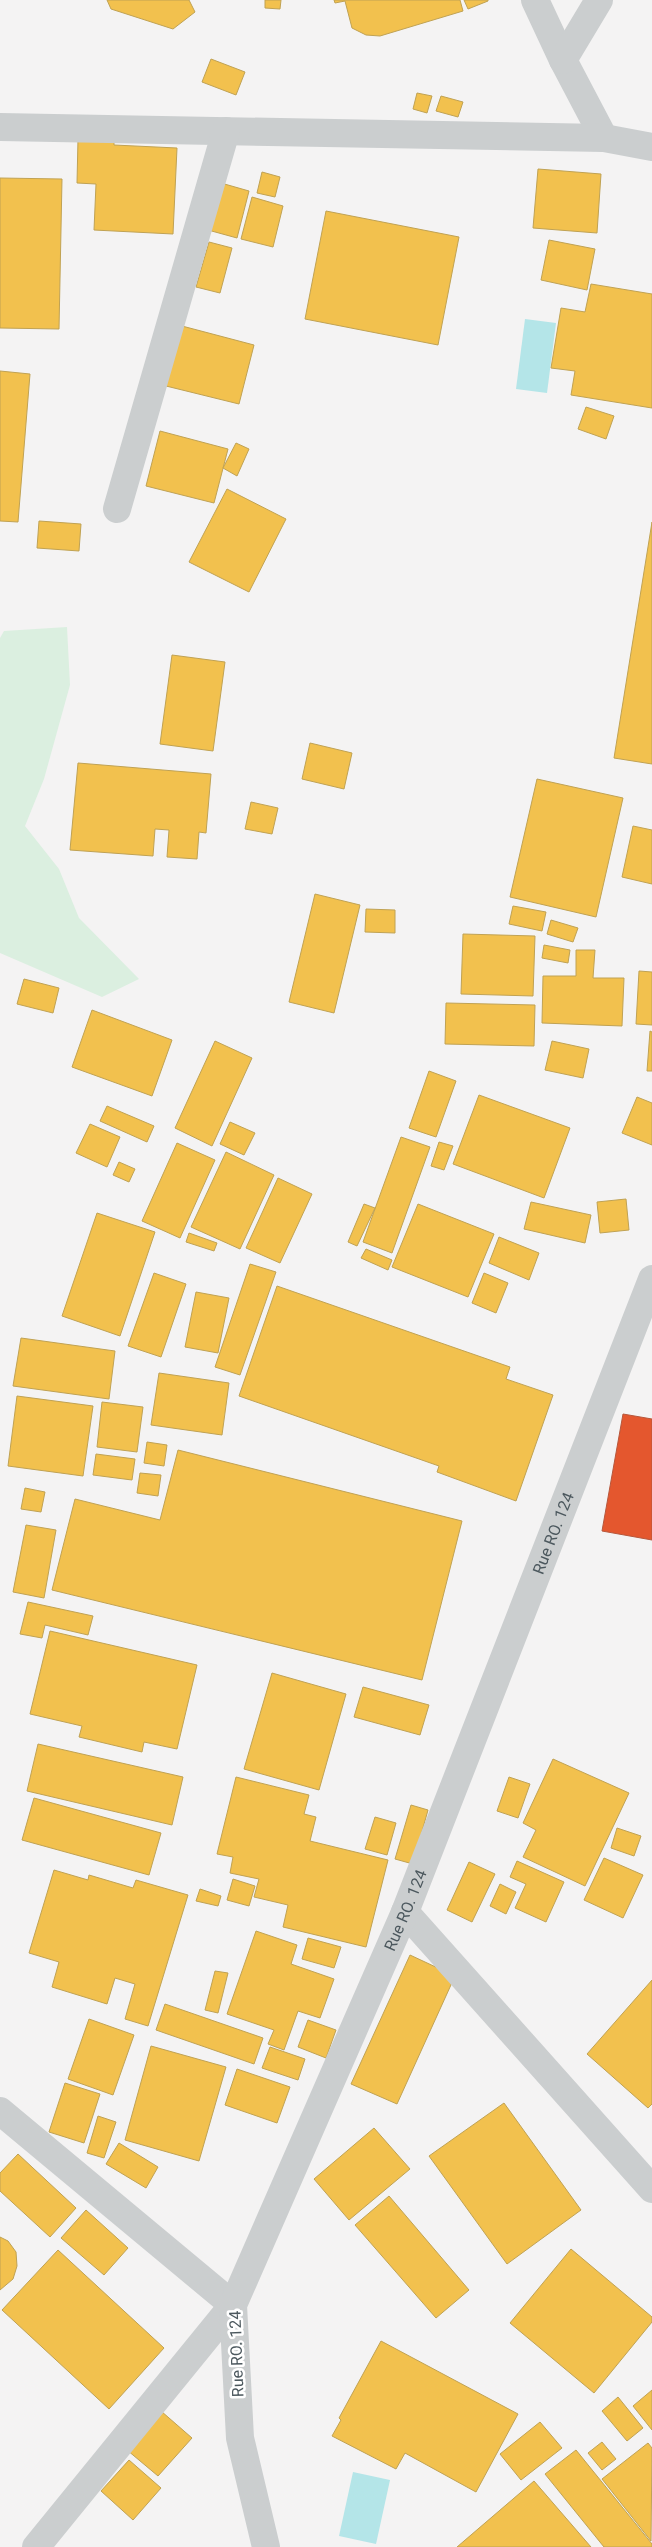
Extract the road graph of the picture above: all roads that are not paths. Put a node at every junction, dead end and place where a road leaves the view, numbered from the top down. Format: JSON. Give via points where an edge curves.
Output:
{"nodes":[{"id":1,"x":535,"y":0,"type":"edge"},
{"id":2,"x":599,"y":0,"type":"edge"},
{"id":3,"x":563,"y":60,"type":"junction"},
{"id":4,"x":0,"y":127,"type":"edge"},
{"id":5,"x":226,"y":131,"type":"junction"},
{"id":6,"x":604,"y":138,"type":"junction"},
{"id":7,"x":652,"y":148,"type":"edge"},
{"id":8,"x":117,"y":509,"type":"dead end"},
{"id":9,"x":652,"y":1280,"type":"edge"},
{"id":10,"x":406,"y":1912,"type":"junction"},
{"id":11,"x":0,"y":2111,"type":"edge"},
{"id":12,"x":652,"y":2189,"type":"edge"},
{"id":13,"x":233,"y":2305,"type":"junction"},
{"id":14,"x":36,"y":2547,"type":"edge"},
{"id":15,"x":266,"y":2547,"type":"edge"}],
"edges":[{"from":1,"to":3,"type":"street"},
{"from":2,"to":3,"type":"street"},
{"from":3,"to":6,"type":"street"},
{"from":4,"to":5,"type":"street"},
{"from":5,"to":6,"type":"street"},
{"from":5,"to":8,"type":"street"},
{"from":6,"to":7,"type":"street"},
{"from":9,"to":10,"type":"street","name":"Rue RO. 124"},
{"from":10,"to":12,"type":"street"},
{"from":10,"to":13,"type":"street","name":"Rue RO. 124"},
{"from":11,"to":13,"type":"street"},
{"from":13,"to":14,"type":"street"},
{"from":13,"to":15,"type":"street","name":"Rue RO. 124","via":[[240,2438]]}]}
